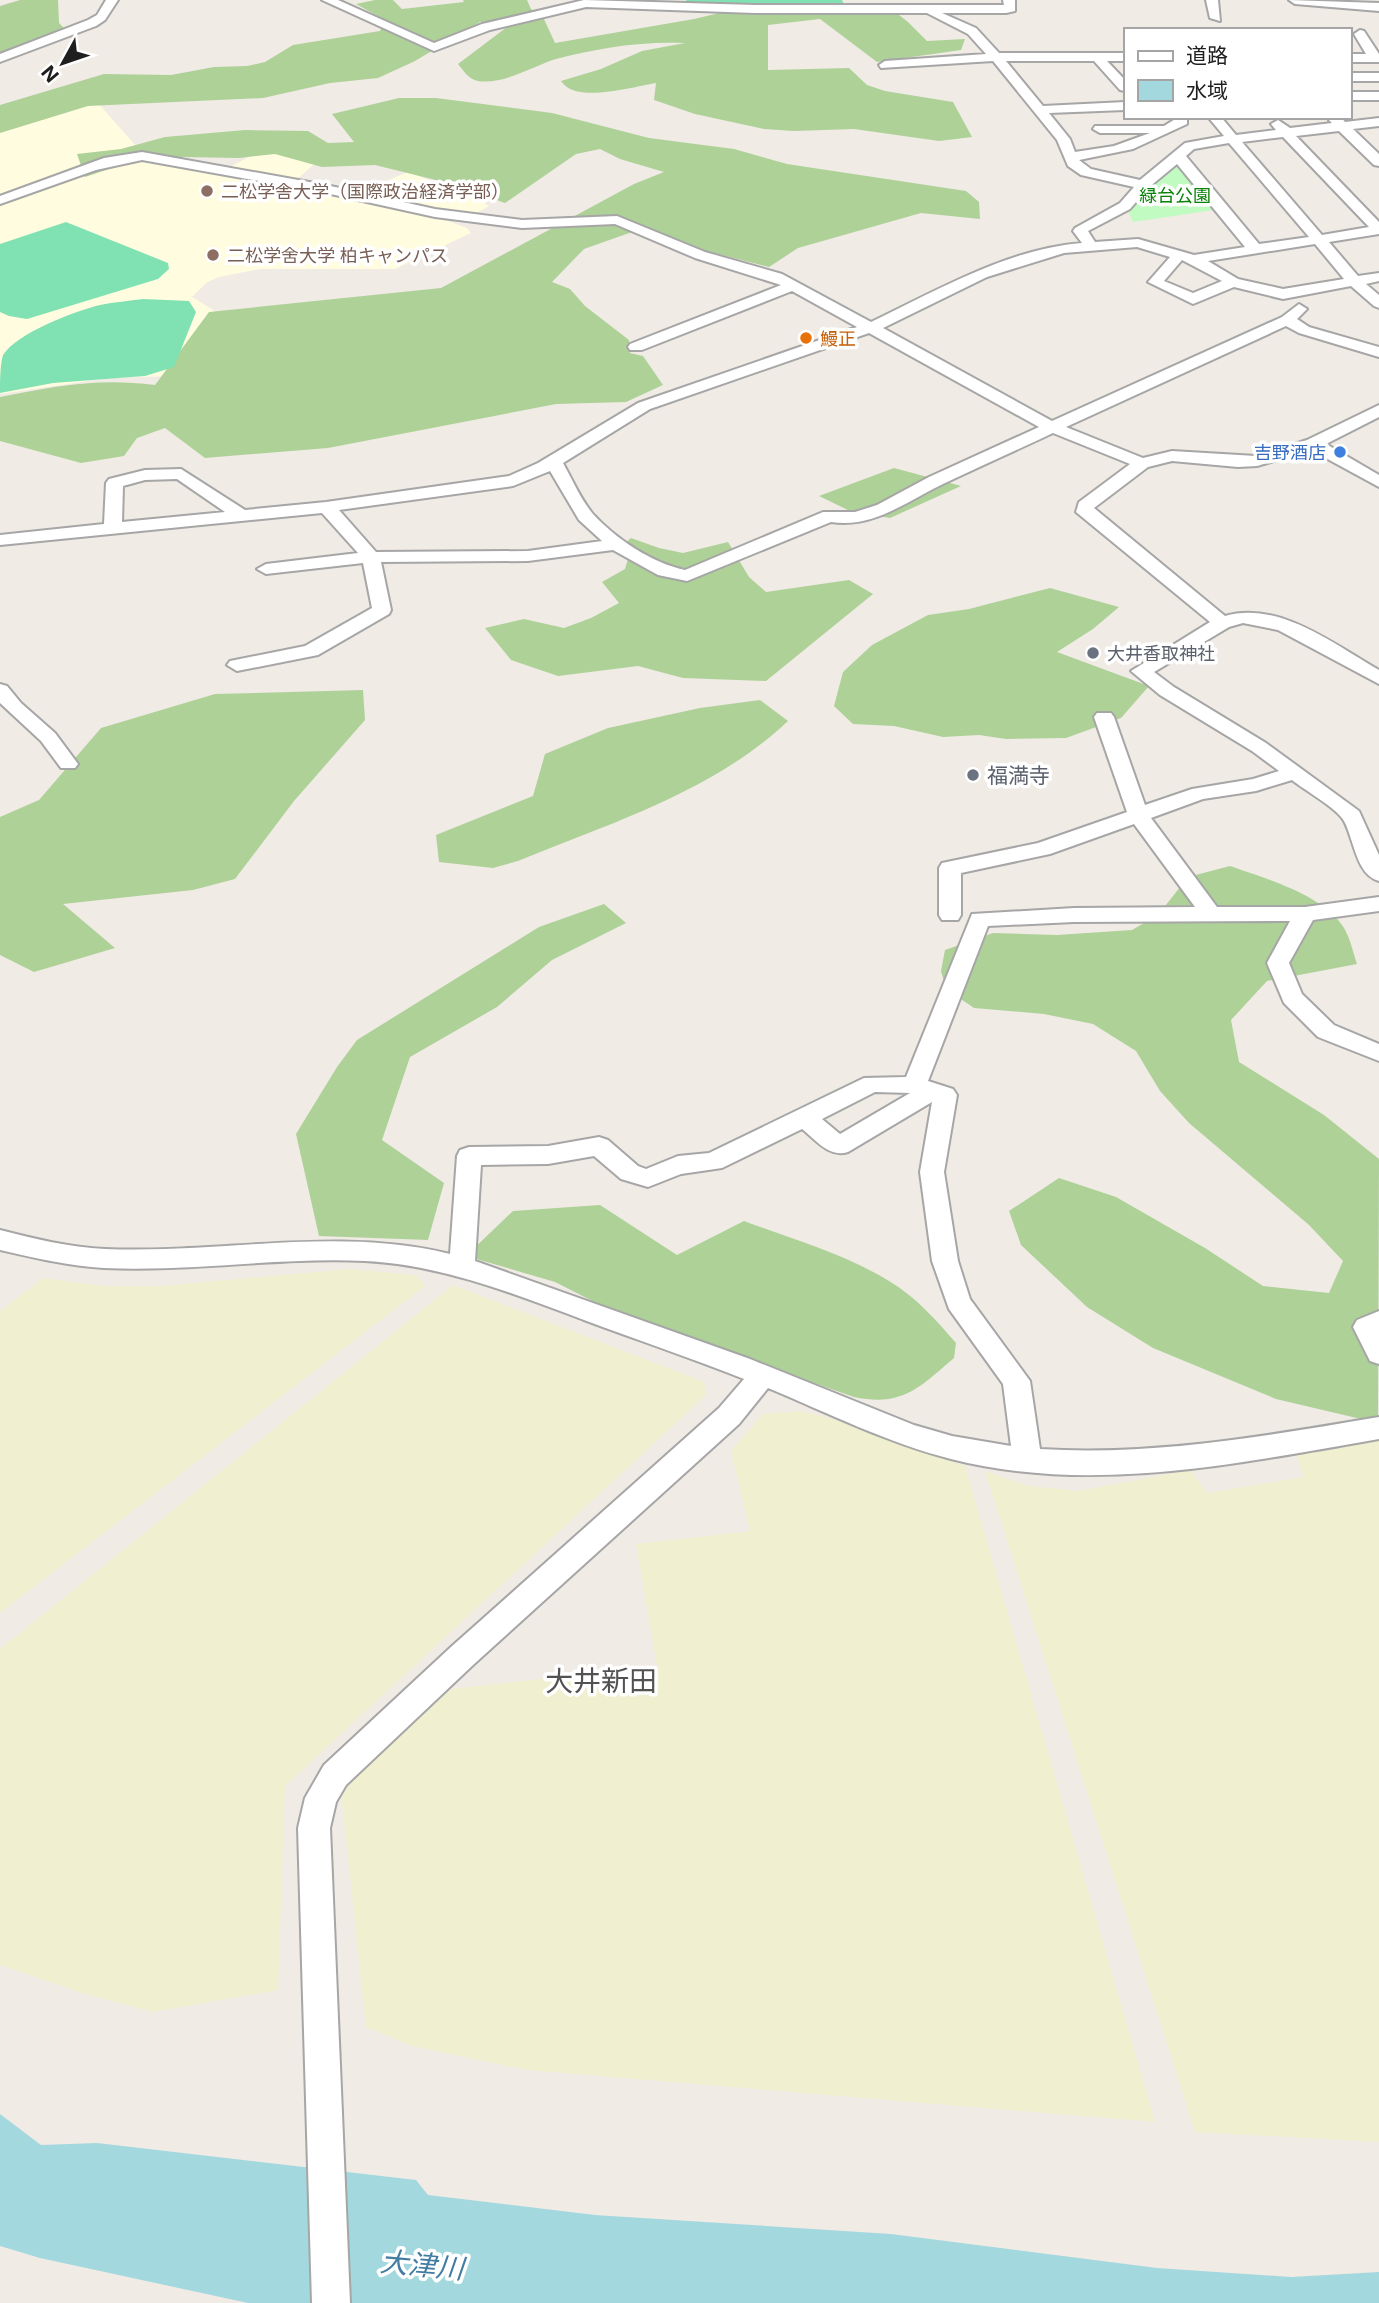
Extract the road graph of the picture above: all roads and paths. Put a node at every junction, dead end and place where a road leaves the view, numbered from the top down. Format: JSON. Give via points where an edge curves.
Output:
{"nodes":[{"id":1,"x":112,"y":0,"type":"edge"},
{"id":2,"x":328,"y":0,"type":"edge"},
{"id":3,"x":1009,"y":0,"type":"edge"},
{"id":4,"x":1213,"y":0,"type":"edge"},
{"id":5,"x":1295,"y":0,"type":"edge"},
{"id":6,"x":911,"y":2,"type":"edge"},
{"id":7,"x":965,"y":2,"type":"dead end"},
{"id":8,"x":1379,"y":7,"type":"edge"},
{"id":9,"x":930,"y":11,"type":"junction"},
{"id":10,"x":1216,"y":18,"type":"dead end"},
{"id":11,"x":947,"y":19,"type":"junction"},
{"id":12,"x":1004,"y":19,"type":"dead end"},
{"id":13,"x":1360,"y":34,"type":"dead end"},
{"id":14,"x":1096,"y":56,"type":"junction"},
{"id":15,"x":996,"y":57,"type":"junction"},
{"id":16,"x":1124,"y":57,"type":"edge"},
{"id":17,"x":0,"y":58,"type":"edge"},
{"id":18,"x":1351,"y":58,"type":"edge"},
{"id":19,"x":1377,"y":58,"type":"edge"},
{"id":20,"x":885,"y":65,"type":"dead end"},
{"id":21,"x":1351,"y":77,"type":"edge"},
{"id":22,"x":1379,"y":77,"type":"edge"},
{"id":23,"x":1124,"y":86,"type":"edge"},
{"id":24,"x":1070,"y":90,"type":"dead end"},
{"id":25,"x":1351,"y":96,"type":"edge"},
{"id":26,"x":1379,"y":96,"type":"edge"},
{"id":27,"x":1124,"y":106,"type":"edge"},
{"id":28,"x":1084,"y":108,"type":"junction"},
{"id":29,"x":1040,"y":110,"type":"junction"},
{"id":30,"x":1215,"y":119,"type":"edge"},
{"id":31,"x":1275,"y":119,"type":"edge"},
{"id":32,"x":1182,"y":121,"type":"dead end"},
{"id":33,"x":1337,"y":122,"type":"edge"},
{"id":34,"x":1379,"y":122,"type":"edge"},
{"id":35,"x":1166,"y":123,"type":"edge"},
{"id":36,"x":1100,"y":129,"type":"junction"},
{"id":37,"x":1287,"y":133,"type":"junction"},
{"id":38,"x":1232,"y":139,"type":"junction"},
{"id":39,"x":1379,"y":144,"type":"edge"},
{"id":40,"x":1363,"y":146,"type":"junction"},
{"id":41,"x":1117,"y":151,"type":"junction"},
{"id":42,"x":1178,"y":156,"type":"junction"},
{"id":43,"x":1071,"y":157,"type":"junction"},
{"id":44,"x":1379,"y":163,"type":"edge"},
{"id":45,"x":1143,"y":185,"type":"junction"},
{"id":46,"x":0,"y":200,"type":"edge"},
{"id":47,"x":1379,"y":230,"type":"edge"},
{"id":48,"x":1321,"y":239,"type":"junction"},
{"id":49,"x":1091,"y":246,"type":"junction"},
{"id":50,"x":1254,"y":248,"type":"junction"},
{"id":51,"x":1187,"y":257,"type":"junction"},
{"id":52,"x":1379,"y":277,"type":"edge"},
{"id":53,"x":1233,"y":282,"type":"junction"},
{"id":54,"x":1356,"y":283,"type":"junction"},
{"id":55,"x":793,"y":285,"type":"junction"},
{"id":56,"x":1283,"y":293,"type":"junction"},
{"id":57,"x":1379,"y":303,"type":"edge"},
{"id":58,"x":1287,"y":320,"type":"junction"},
{"id":59,"x":869,"y":328,"type":"junction"},
{"id":60,"x":636,"y":347,"type":"dead end"},
{"id":61,"x":1379,"y":352,"type":"edge"},
{"id":62,"x":1379,"y":410,"type":"edge"},
{"id":63,"x":1051,"y":427,"type":"junction"},
{"id":64,"x":1313,"y":444,"type":"junction"},
{"id":65,"x":553,"y":461,"type":"junction"},
{"id":66,"x":1142,"y":463,"type":"junction"},
{"id":67,"x":1379,"y":482,"type":"edge"},
{"id":68,"x":327,"y":507,"type":"junction"},
{"id":69,"x":242,"y":516,"type":"junction"},
{"id":70,"x":113,"y":528,"type":"junction"},
{"id":71,"x":1,"y":541,"type":"edge"},
{"id":72,"x":615,"y":544,"type":"junction"},
{"id":73,"x":371,"y":557,"type":"junction"},
{"id":74,"x":266,"y":569,"type":"dead end"},
{"id":75,"x":1222,"y":623,"type":"junction"},
{"id":76,"x":237,"y":665,"type":"dead end"},
{"id":77,"x":1379,"y":678,"type":"edge"},
{"id":78,"x":0,"y":690,"type":"edge"},
{"id":79,"x":1104,"y":717,"type":"dead end"},
{"id":80,"x":68,"y":765,"type":"dead end"},
{"id":81,"x":1294,"y":773,"type":"junction"},
{"id":82,"x":1138,"y":815,"type":"junction"},
{"id":83,"x":1379,"y":874,"type":"edge"},
{"id":84,"x":1379,"y":904,"type":"edge"},
{"id":85,"x":1211,"y":914,"type":"junction"},
{"id":86,"x":1305,"y":914,"type":"junction"},
{"id":87,"x":950,"y":915,"type":"dead end"},
{"id":88,"x":1379,"y":1053,"type":"edge"},
{"id":89,"x":923,"y":1088,"type":"junction"},
{"id":90,"x":804,"y":1117,"type":"junction"},
{"id":91,"x":0,"y":1240,"type":"edge"},
{"id":92,"x":462,"y":1265,"type":"junction"},
{"id":93,"x":1379,"y":1321,"type":"edge"},
{"id":94,"x":1379,"y":1354,"type":"edge"},
{"id":95,"x":763,"y":1375,"type":"junction"},
{"id":96,"x":1379,"y":1427,"type":"edge"},
{"id":97,"x":1027,"y":1459,"type":"junction"},
{"id":98,"x":331,"y":2303,"type":"edge"}],
"edges":[{"from":1,"to":17,"type":"street","via":[[92,23]]},
{"from":2,"to":9,"type":"street","via":[[434,47],[506,22],[586,4]]},
{"from":3,"to":9,"type":"street","via":[[1011,8],[1006,9]]},
{"from":4,"to":10,"type":"street"},
{"from":5,"to":8,"type":"street","via":[[1365,12]]},
{"from":6,"to":7,"type":"street"},
{"from":6,"to":9,"type":"street"},
{"from":9,"to":11,"type":"street"},
{"from":11,"to":12,"type":"street"},
{"from":11,"to":15,"type":"street","via":[[972,31]]},
{"from":13,"to":19,"type":"street"},
{"from":14,"to":15,"type":"street"},
{"from":14,"to":16,"type":"street"},
{"from":14,"to":23,"type":"street","via":[[1103,71]]},
{"from":15,"to":20,"type":"street"},
{"from":15,"to":29,"type":"street","via":[[1015,73]]},
{"from":18,"to":19,"type":"street"},
{"from":21,"to":22,"type":"street"},
{"from":24,"to":28,"type":"street"},
{"from":25,"to":26,"type":"street"},
{"from":27,"to":28,"type":"street"},
{"from":28,"to":29,"type":"street"},
{"from":28,"to":36,"type":"street"},
{"from":29,"to":43,"type":"street"},
{"from":30,"to":38,"type":"street"},
{"from":31,"to":37,"type":"street"},
{"from":32,"to":35,"type":"street"},
{"from":33,"to":34,"type":"street"},
{"from":33,"to":37,"type":"street"},
{"from":33,"to":40,"type":"street"},
{"from":35,"to":36,"type":"street"},
{"from":35,"to":41,"type":"street","via":[[1143,143]]},
{"from":36,"to":41,"type":"street"},
{"from":37,"to":38,"type":"street"},
{"from":37,"to":47,"type":"street"},
{"from":38,"to":42,"type":"street","via":[[1191,146]]},
{"from":38,"to":48,"type":"street"},
{"from":39,"to":40,"type":"street"},
{"from":40,"to":44,"type":"street"},
{"from":41,"to":43,"type":"street"},
{"from":42,"to":45,"type":"street"},
{"from":42,"to":50,"type":"street"},
{"from":43,"to":45,"type":"street","via":[[1086,172]]},
{"from":45,"to":49,"type":"street","via":[[1125,206],[1080,231]]},
{"from":46,"to":55,"type":"street","via":[[124,156],[142,156],[326,188],[435,213],[522,224],[617,220],[700,255]]},
{"from":47,"to":48,"type":"street"},
{"from":48,"to":50,"type":"street"},
{"from":48,"to":54,"type":"street"},
{"from":49,"to":51,"type":"street","via":[[1138,243]]},
{"from":49,"to":59,"type":"street","via":[[1006,265]]},
{"from":50,"to":51,"type":"street"},
{"from":51,"to":53,"type":"street"},
{"from":51,"to":53,"type":"street","via":[[1155,282],[1193,299]]},
{"from":52,"to":54,"type":"street"},
{"from":53,"to":56,"type":"street"},
{"from":54,"to":56,"type":"street"},
{"from":54,"to":57,"type":"street"},
{"from":55,"to":59,"type":"street"},
{"from":55,"to":60,"type":"street"},
{"from":56,"to":58,"type":"street","via":[[1300,308]]},
{"from":58,"to":61,"type":"street","via":[[1304,330]]},
{"from":58,"to":63,"type":"street"},
{"from":59,"to":63,"type":"street"},
{"from":59,"to":65,"type":"street","via":[[644,406]]},
{"from":62,"to":64,"type":"street"},
{"from":63,"to":66,"type":"street"},
{"from":63,"to":72,"type":"street","via":[[890,507],[842,520],[829,516],[687,576],[664,571]]},
{"from":64,"to":66,"type":"street","via":[[1257,461],[1171,456]]},
{"from":64,"to":67,"type":"street"},
{"from":65,"to":68,"type":"street","via":[[513,481]]},
{"from":65,"to":72,"type":"street","via":[[585,516]]},
{"from":66,"to":75,"type":"street","via":[[1085,506],[1085,512]]},
{"from":68,"to":69,"type":"street"},
{"from":68,"to":73,"type":"street"},
{"from":69,"to":70,"type":"street"},
{"from":69,"to":70,"type":"street","via":[[181,474],[145,475],[116,483]]},
{"from":70,"to":71,"type":"street"},
{"from":72,"to":73,"type":"street","via":[[528,556]]},
{"from":73,"to":74,"type":"street"},
{"from":73,"to":76,"type":"street","via":[[382,610],[311,652]]},
{"from":75,"to":77,"type":"street","via":[[1242,617],[1284,625]]},
{"from":75,"to":81,"type":"street","via":[[1141,671]]},
{"from":78,"to":80,"type":"street","via":[[48,737]]},
{"from":79,"to":82,"type":"street"},
{"from":81,"to":82,"type":"street","via":[[1256,785],[1199,793]]},
{"from":81,"to":83,"type":"street","via":[[1352,815]]},
{"from":82,"to":85,"type":"street"},
{"from":82,"to":87,"type":"street","via":[[1043,849],[950,868]]},
{"from":84,"to":86,"type":"street"},
{"from":85,"to":86,"type":"street"},
{"from":85,"to":89,"type":"street","via":[[980,919]]},
{"from":86,"to":88,"type":"street","via":[[1278,963],[1292,998],[1326,1031]]},
{"from":89,"to":90,"type":"street","via":[[872,1084]]},
{"from":89,"to":90,"type":"street","via":[[839,1146]]},
{"from":89,"to":97,"type":"street","via":[[945,1095],[932,1172],[945,1261],[958,1302],[1016,1381]]},
{"from":90,"to":92,"type":"street","via":[[713,1162],[678,1165],[648,1178],[630,1173],[600,1146],[548,1155],[469,1156]]},
{"from":91,"to":92,"type":"street","via":[[113,1261],[365,1250]]},
{"from":92,"to":95,"type":"street"},
{"from":93,"to":94,"type":"street","via":[[1366,1326]]},
{"from":95,"to":97,"type":"street","via":[[914,1437],[976,1453]]},
{"from":95,"to":98,"type":"street","via":[[729,1416],[335,1775],[321,1798],[314,1828]]},
{"from":96,"to":97,"type":"street","via":[[1170,1460],[1112,1465]]}]}
